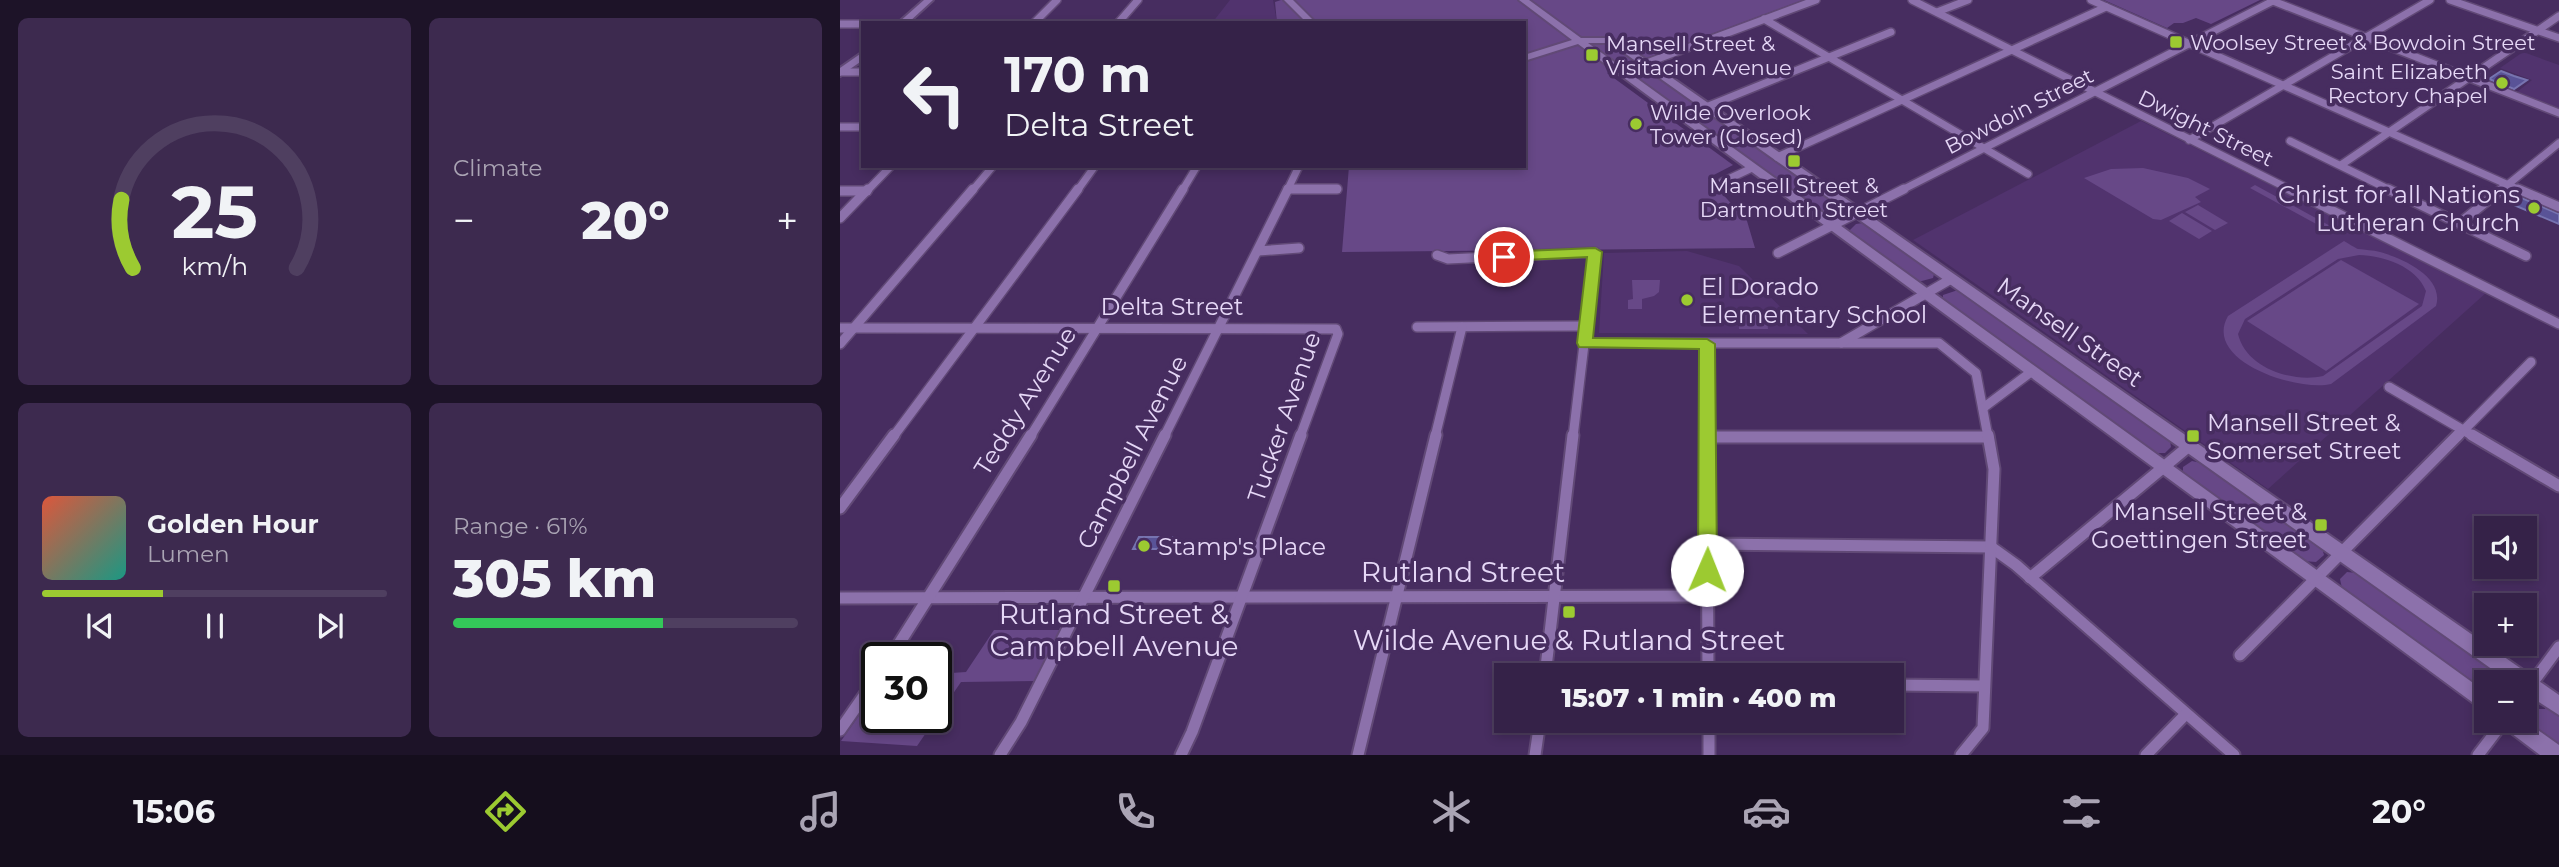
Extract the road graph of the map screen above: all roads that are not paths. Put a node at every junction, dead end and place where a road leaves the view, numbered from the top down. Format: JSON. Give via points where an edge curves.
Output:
{"nodes":[{"id":1,"x":929,"y":0,"type":"edge"},
{"id":2,"x":1057,"y":0,"type":"edge"},
{"id":3,"x":1138,"y":0,"type":"edge"},
{"id":4,"x":1288,"y":0,"type":"edge"},
{"id":5,"x":1522,"y":0,"type":"edge"},
{"id":6,"x":1815,"y":0,"type":"edge"},
{"id":7,"x":1912,"y":0,"type":"edge"},
{"id":8,"x":1968,"y":0,"type":"edge"},
{"id":9,"x":2091,"y":0,"type":"edge"},
{"id":10,"x":2430,"y":0,"type":"edge"},
{"id":11,"x":2450,"y":0,"type":"edge"},
{"id":12,"x":2274,"y":1,"type":"edge"},
{"id":13,"x":2106,"y":7,"type":"junction"},
{"id":14,"x":1937,"y":12,"type":"junction"},
{"id":15,"x":2559,"y":16,"type":"edge"},
{"id":16,"x":1764,"y":19,"type":"junction"},
{"id":17,"x":904,"y":21,"type":"edge"},
{"id":18,"x":1036,"y":21,"type":"edge"},
{"id":19,"x":1120,"y":21,"type":"edge"},
{"id":20,"x":1310,"y":21,"type":"edge"},
{"id":21,"x":840,"y":24,"type":"edge"},
{"id":22,"x":861,"y":24,"type":"edge"},
{"id":23,"x":2538,"y":31,"type":"junction"},
{"id":24,"x":1891,"y":32,"type":"dead end"},
{"id":25,"x":2365,"y":37,"type":"junction"},
{"id":26,"x":2559,"y":38,"type":"edge"},
{"id":27,"x":1580,"y":41,"type":"junction"},
{"id":28,"x":2190,"y":43,"type":"junction"},
{"id":29,"x":2011,"y":50,"type":"junction"},
{"id":30,"x":861,"y":57,"type":"edge"},
{"id":31,"x":1526,"y":57,"type":"edge"},
{"id":32,"x":1829,"y":57,"type":"junction"},
{"id":33,"x":1644,"y":64,"type":"junction"},
{"id":34,"x":841,"y":72,"type":"edge"},
{"id":35,"x":861,"y":72,"type":"edge"},
{"id":36,"x":2468,"y":78,"type":"junction"},
{"id":37,"x":2283,"y":85,"type":"junction"},
{"id":38,"x":2094,"y":92,"type":"junction"},
{"id":39,"x":1902,"y":100,"type":"junction"},
{"id":40,"x":1706,"y":107,"type":"junction"},
{"id":41,"x":2559,"y":113,"type":"edge"},
{"id":42,"x":840,"y":127,"type":"edge"},
{"id":43,"x":861,"y":127,"type":"edge"},
{"id":44,"x":2389,"y":131,"type":"junction"},
{"id":45,"x":2189,"y":140,"type":"junction"},
{"id":46,"x":2290,"y":141,"type":"dead end"},
{"id":47,"x":2559,"y":144,"type":"edge"},
{"id":48,"x":1985,"y":148,"type":"junction"},
{"id":49,"x":1777,"y":157,"type":"junction"},
{"id":50,"x":2341,"y":165,"type":"junction"},
{"id":51,"x":889,"y":168,"type":"edge"},
{"id":52,"x":991,"y":168,"type":"edge"},
{"id":53,"x":1094,"y":168,"type":"edge"},
{"id":54,"x":1196,"y":168,"type":"edge"},
{"id":55,"x":1298,"y":168,"type":"edge"},
{"id":56,"x":1752,"y":168,"type":"junction"},
{"id":57,"x":2028,"y":174,"type":"dead end"},
{"id":58,"x":1722,"y":182,"type":"dead end"},
{"id":59,"x":2508,"y":184,"type":"junction"},
{"id":60,"x":1288,"y":189,"type":"junction"},
{"id":61,"x":1337,"y":189,"type":"dead end"},
{"id":62,"x":840,"y":191,"type":"edge"},
{"id":63,"x":867,"y":191,"type":"junction"},
{"id":64,"x":2559,"y":207,"type":"edge"},
{"id":65,"x":1857,"y":213,"type":"junction"},
{"id":66,"x":840,"y":218,"type":"edge"},
{"id":67,"x":2461,"y":222,"type":"junction"},
{"id":68,"x":1832,"y":226,"type":"junction"},
{"id":69,"x":1299,"y":248,"type":"dead end"},
{"id":70,"x":1258,"y":251,"type":"junction"},
{"id":71,"x":1779,"y":253,"type":"dead end"},
{"id":72,"x":1437,"y":255,"type":"dead end"},
{"id":73,"x":2526,"y":256,"type":"dead end"},
{"id":74,"x":1951,"y":279,"type":"junction"},
{"id":75,"x":1925,"y":294,"type":"junction"},
{"id":76,"x":2559,"y":324,"type":"edge"},
{"id":77,"x":1586,"y":326,"type":"junction"},
{"id":78,"x":975,"y":327,"type":"junction"},
{"id":79,"x":1097,"y":327,"type":"junction"},
{"id":80,"x":1220,"y":327,"type":"junction"},
{"id":81,"x":1417,"y":327,"type":"dead end"},
{"id":82,"x":1462,"y":327,"type":"junction"},
{"id":83,"x":840,"y":328,"type":"edge"},
{"id":84,"x":854,"y":328,"type":"junction"},
{"id":85,"x":1336,"y":329,"type":"joint"},
{"id":86,"x":1584,"y":343,"type":"junction"},
{"id":87,"x":1840,"y":343,"type":"junction"},
{"id":88,"x":840,"y":344,"type":"edge"},
{"id":89,"x":1707,"y":344,"type":"junction"},
{"id":90,"x":2531,"y":362,"type":"dead end"},
{"id":91,"x":2031,"y":372,"type":"junction"},
{"id":92,"x":2389,"y":387,"type":"dead end"},
{"id":93,"x":1983,"y":408,"type":"junction"},
{"id":94,"x":2465,"y":430,"type":"junction"},
{"id":95,"x":1708,"y":437,"type":"junction"},
{"id":96,"x":1988,"y":437,"type":"junction"},
{"id":97,"x":2189,"y":446,"type":"junction"},
{"id":98,"x":2162,"y":467,"type":"junction"},
{"id":99,"x":2559,"y":486,"type":"edge"},
{"id":100,"x":840,"y":508,"type":"edge"},
{"id":101,"x":1708,"y":544,"type":"junction"},
{"id":102,"x":1991,"y":547,"type":"junction"},
{"id":103,"x":2342,"y":554,"type":"junction"},
{"id":104,"x":2030,"y":578,"type":"junction"},
{"id":105,"x":2317,"y":580,"type":"junction"},
{"id":106,"x":1242,"y":596,"type":"junction"},
{"id":107,"x":1396,"y":596,"type":"junction"},
{"id":108,"x":1707,"y":596,"type":"junction"},
{"id":109,"x":931,"y":597,"type":"junction"},
{"id":110,"x":840,"y":598,"type":"edge"},
{"id":111,"x":1084,"y":598,"type":"junction"},
{"id":112,"x":1555,"y":598,"type":"junction"},
{"id":113,"x":901,"y":642,"type":"edge"},
{"id":114,"x":2559,"y":647,"type":"edge"},
{"id":115,"x":2240,"y":655,"type":"dead end"},
{"id":116,"x":1547,"y":663,"type":"edge"},
{"id":117,"x":1708,"y":663,"type":"edge"},
{"id":118,"x":2502,"y":670,"type":"edge"},
{"id":119,"x":2537,"y":677,"type":"edge"},
{"id":120,"x":1904,"y":685,"type":"edge"},
{"id":121,"x":1984,"y":686,"type":"junction"},
{"id":122,"x":2537,"y":694,"type":"edge"},
{"id":123,"x":2474,"y":695,"type":"edge"},
{"id":124,"x":861,"y":700,"type":"edge"},
{"id":125,"x":2559,"y":706,"type":"edge"},
{"id":126,"x":2186,"y":714,"type":"junction"},
{"id":127,"x":840,"y":730,"type":"edge"},
{"id":128,"x":1538,"y":733,"type":"edge"},
{"id":129,"x":1709,"y":733,"type":"edge"},
{"id":130,"x":2495,"y":733,"type":"edge"},
{"id":131,"x":2526,"y":733,"type":"edge"},
{"id":132,"x":1000,"y":755,"type":"edge"},
{"id":133,"x":1181,"y":755,"type":"edge"},
{"id":134,"x":1358,"y":755,"type":"edge"},
{"id":135,"x":1535,"y":755,"type":"edge"},
{"id":136,"x":1709,"y":755,"type":"edge"},
{"id":137,"x":1961,"y":755,"type":"edge"},
{"id":138,"x":2146,"y":755,"type":"edge"},
{"id":139,"x":2234,"y":755,"type":"edge"},
{"id":140,"x":2478,"y":755,"type":"edge"},
{"id":141,"x":2556,"y":755,"type":"edge"}],
"edges":[{"from":1,"to":17,"type":"street"},
{"from":2,"to":18,"type":"street"},
{"from":3,"to":19,"type":"street"},
{"from":4,"to":20,"type":"street"},
{"from":5,"to":27,"type":"street"},
{"from":6,"to":16,"type":"street"},
{"from":7,"to":14,"type":"street","name":"Dwight Street"},
{"from":8,"to":14,"type":"street"},
{"from":9,"to":13,"type":"street"},
{"from":10,"to":25,"type":"street"},
{"from":11,"to":23,"type":"street"},
{"from":12,"to":25,"type":"street"},
{"from":12,"to":28,"type":"street","name":"Bowdoin Street"},
{"from":13,"to":28,"type":"street"},
{"from":13,"to":29,"type":"street"},
{"from":14,"to":29,"type":"street","name":"Dwight Street"},
{"from":15,"to":23,"type":"street"},
{"from":16,"to":32,"type":"street"},
{"from":16,"to":33,"type":"street"},
{"from":21,"to":22,"type":"street"},
{"from":23,"to":26,"type":"street"},
{"from":23,"to":36,"type":"street"},
{"from":24,"to":32,"type":"street"},
{"from":25,"to":36,"type":"street"},
{"from":25,"to":37,"type":"street"},
{"from":27,"to":31,"type":"street"},
{"from":27,"to":33,"type":"street","name":"Mansell Street","via":[[1611,41]]},
{"from":27,"to":56,"type":"street"},
{"from":28,"to":37,"type":"street"},
{"from":28,"to":38,"type":"street","name":"Bowdoin Street"},
{"from":29,"to":38,"type":"street","name":"Dwight Street"},
{"from":29,"to":39,"type":"street"},
{"from":30,"to":34,"type":"street"},
{"from":32,"to":39,"type":"street"},
{"from":32,"to":40,"type":"street"},
{"from":33,"to":40,"type":"street","name":"Mansell Street"},
{"from":34,"to":35,"type":"street"},
{"from":36,"to":41,"type":"street"},
{"from":36,"to":44,"type":"street"},
{"from":37,"to":44,"type":"street"},
{"from":37,"to":45,"type":"street"},
{"from":38,"to":45,"type":"street","name":"Dwight Street"},
{"from":38,"to":48,"type":"street","name":"Bowdoin Street"},
{"from":39,"to":48,"type":"street"},
{"from":39,"to":49,"type":"street"},
{"from":40,"to":49,"type":"street","name":"Mansell Street"},
{"from":42,"to":43,"type":"street"},
{"from":44,"to":50,"type":"street"},
{"from":44,"to":59,"type":"street"},
{"from":45,"to":76,"type":"street","name":"Dwight Street"},
{"from":46,"to":50,"type":"street"},
{"from":47,"to":59,"type":"street"},
{"from":48,"to":57,"type":"street"},
{"from":48,"to":65,"type":"street","name":"Bowdoin Street"},
{"from":49,"to":65,"type":"street","name":"Mansell Street"},
{"from":50,"to":67,"type":"street"},
{"from":51,"to":63,"type":"street"},
{"from":52,"to":84,"type":"street"},
{"from":53,"to":78,"type":"street"},
{"from":54,"to":79,"type":"street","name":"Teddy Avenue"},
{"from":55,"to":60,"type":"street","name":"Campbell Avenue"},
{"from":56,"to":58,"type":"street"},
{"from":56,"to":68,"type":"street"},
{"from":59,"to":64,"type":"street"},
{"from":59,"to":67,"type":"street"},
{"from":60,"to":61,"type":"street"},
{"from":60,"to":70,"type":"street","name":"Campbell Avenue"},
{"from":62,"to":63,"type":"street"},
{"from":63,"to":66,"type":"street"},
{"from":65,"to":68,"type":"street","name":"Bowdoin Street"},
{"from":65,"to":74,"type":"street","name":"Mansell Street"},
{"from":67,"to":73,"type":"street"},
{"from":68,"to":71,"type":"street","name":"Bowdoin Street"},
{"from":68,"to":75,"type":"street"},
{"from":69,"to":70,"type":"street"},
{"from":70,"to":80,"type":"street","name":"Campbell Avenue"},
{"from":72,"to":77,"type":"street","via":[[1448,259],[1595,252]]},
{"from":74,"to":75,"type":"street"},
{"from":74,"to":97,"type":"street","name":"Mansell Street"},
{"from":75,"to":87,"type":"street"},
{"from":75,"to":91,"type":"street"},
{"from":77,"to":82,"type":"street"},
{"from":77,"to":86,"type":"street"},
{"from":78,"to":79,"type":"street","name":"Delta Street"},
{"from":78,"to":84,"type":"street","name":"Delta Street"},
{"from":78,"to":100,"type":"street"},
{"from":79,"to":80,"type":"street","name":"Delta Street"},
{"from":79,"to":109,"type":"street","name":"Teddy Avenue"},
{"from":80,"to":85,"type":"street","name":"Delta Street"},
{"from":80,"to":111,"type":"street","name":"Campbell Avenue"},
{"from":81,"to":82,"type":"street"},
{"from":82,"to":107,"type":"street"},
{"from":83,"to":84,"type":"street","name":"Delta Street"},
{"from":84,"to":88,"type":"street"},
{"from":85,"to":106,"type":"street","name":"Tucker Avenue","via":[[1338,334]]},
{"from":86,"to":89,"type":"street"},
{"from":86,"to":112,"type":"street"},
{"from":87,"to":89,"type":"street"},
{"from":87,"to":93,"type":"street","via":[[1939,343],[1976,373]]},
{"from":89,"to":95,"type":"street"},
{"from":90,"to":94,"type":"street"},
{"from":91,"to":93,"type":"street"},
{"from":91,"to":98,"type":"street"},
{"from":92,"to":94,"type":"street"},
{"from":93,"to":96,"type":"street"},
{"from":94,"to":99,"type":"street"},
{"from":94,"to":103,"type":"street"},
{"from":95,"to":96,"type":"street"},
{"from":95,"to":101,"type":"street"},
{"from":96,"to":102,"type":"street","via":[[1994,469]]},
{"from":97,"to":98,"type":"street"},
{"from":97,"to":103,"type":"street","name":"Mansell Street"},
{"from":98,"to":104,"type":"street"},
{"from":98,"to":105,"type":"street"},
{"from":101,"to":102,"type":"street"},
{"from":101,"to":108,"type":"street"},
{"from":102,"to":104,"type":"street"},
{"from":102,"to":121,"type":"street"},
{"from":103,"to":105,"type":"street"},
{"from":103,"to":118,"type":"street","name":"Mansell Street"},
{"from":104,"to":126,"type":"street"},
{"from":105,"to":115,"type":"street"},
{"from":105,"to":123,"type":"street"},
{"from":106,"to":107,"type":"street","name":"Rutland Street"},
{"from":106,"to":111,"type":"street","name":"Rutland Street"},
{"from":106,"to":133,"type":"street","name":"Tucker Avenue"},
{"from":107,"to":112,"type":"street","name":"Rutland Street"},
{"from":107,"to":134,"type":"street"},
{"from":108,"to":112,"type":"street","name":"Rutland Street"},
{"from":108,"to":117,"type":"street"},
{"from":109,"to":110,"type":"street","name":"Rutland Street"},
{"from":109,"to":111,"type":"street","name":"Rutland Street"},
{"from":109,"to":113,"type":"street","name":"Teddy Avenue"},
{"from":111,"to":132,"type":"street","name":"Campbell Avenue"},
{"from":112,"to":116,"type":"street"},
{"from":114,"to":119,"type":"street"},
{"from":120,"to":121,"type":"street"},
{"from":121,"to":137,"type":"street","via":[[1983,728]]},
{"from":122,"to":125,"type":"street","name":"Mansell Street"},
{"from":124,"to":127,"type":"street"},
{"from":126,"to":138,"type":"street"},
{"from":126,"to":139,"type":"street"},
{"from":128,"to":135,"type":"street"},
{"from":129,"to":136,"type":"street"},
{"from":130,"to":140,"type":"street"},
{"from":131,"to":141,"type":"street"}]}
